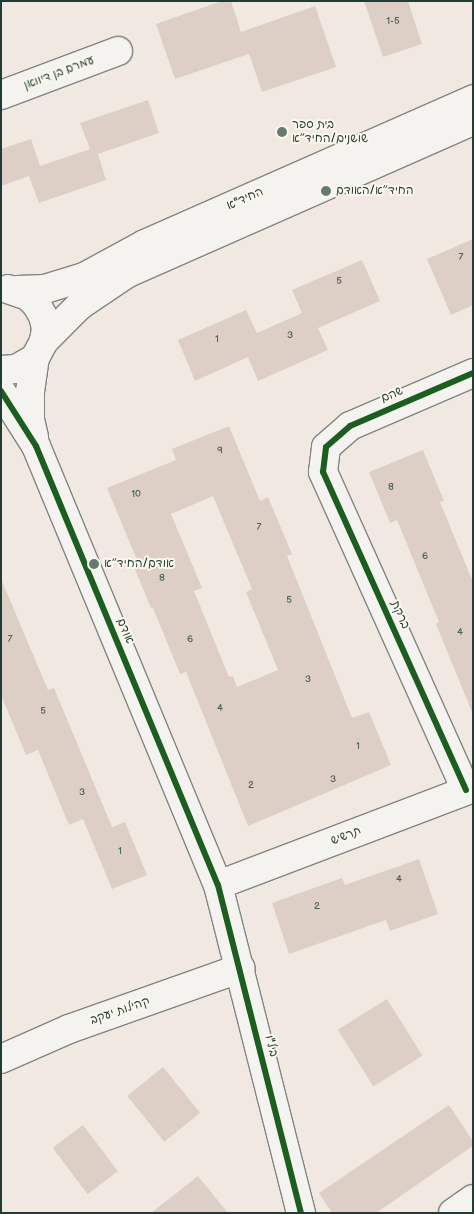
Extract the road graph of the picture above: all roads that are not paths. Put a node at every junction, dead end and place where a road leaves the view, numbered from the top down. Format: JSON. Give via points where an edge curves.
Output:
{"nodes":[{"id":1,"x":118,"y":51,"type":"dead end"},
{"id":2,"x":1,"y":95,"type":"edge"},
{"id":3,"x":473,"y":99,"type":"edge"},
{"id":4,"x":473,"y":121,"type":"edge"},
{"id":5,"x":8,"y":287,"type":"edge"},
{"id":6,"x":40,"y":349,"type":"junction"},
{"id":7,"x":1,"y":370,"type":"edge"},
{"id":8,"x":473,"y":373,"type":"edge"},
{"id":9,"x":1,"y":391,"type":"edge"},
{"id":10,"x":36,"y":446,"type":"junction"},
{"id":11,"x":326,"y":447,"type":"joint"},
{"id":12,"x":470,"y":789,"type":"edge"},
{"id":13,"x":218,"y":885,"type":"junction"},
{"id":14,"x":241,"y":968,"type":"junction"},
{"id":15,"x":1,"y":1059,"type":"edge"},
{"id":16,"x":473,"y":1199,"type":"edge"},
{"id":17,"x":301,"y":1213,"type":"edge"},
{"id":18,"x":453,"y":1213,"type":"edge"}],
"edges":[{"from":1,"to":2,"type":"street","name":"עמרם בן דיוואן"},
{"from":3,"to":5,"type":"street","name":"החיד\"א","via":[[145,244],[84,277],[46,289]]},
{"from":4,"to":6,"type":"street","name":"החיד\"א","via":[[128,273],[79,306]]},
{"from":5,"to":6,"type":"street","name":"אודם","via":[[33,300],[43,316],[46,328]]},
{"from":6,"to":7,"type":"street","name":"החיד\"א","via":[[16,369]]},
{"from":6,"to":10,"type":"street","name":"אודם","via":[[30,392],[30,419]]},
{"from":8,"to":11,"type":"street","name":"שהם","via":[[350,426]]},
{"from":9,"to":10,"type":"street","name":"אודם"},
{"from":10,"to":13,"type":"street","name":"אודם"},
{"from":11,"to":12,"type":"street","name":"ברקת","via":[[323,472]]},
{"from":12,"to":13,"type":"street","name":"תרשיש"},
{"from":13,"to":14,"type":"street","name":"ביל\"ו"},
{"from":14,"to":15,"type":"street","name":"קהילות יעקב","via":[[69,1029]]},
{"from":14,"to":17,"type":"street","name":"ביל\"ו"},
{"from":16,"to":18,"type":"street"}]}
